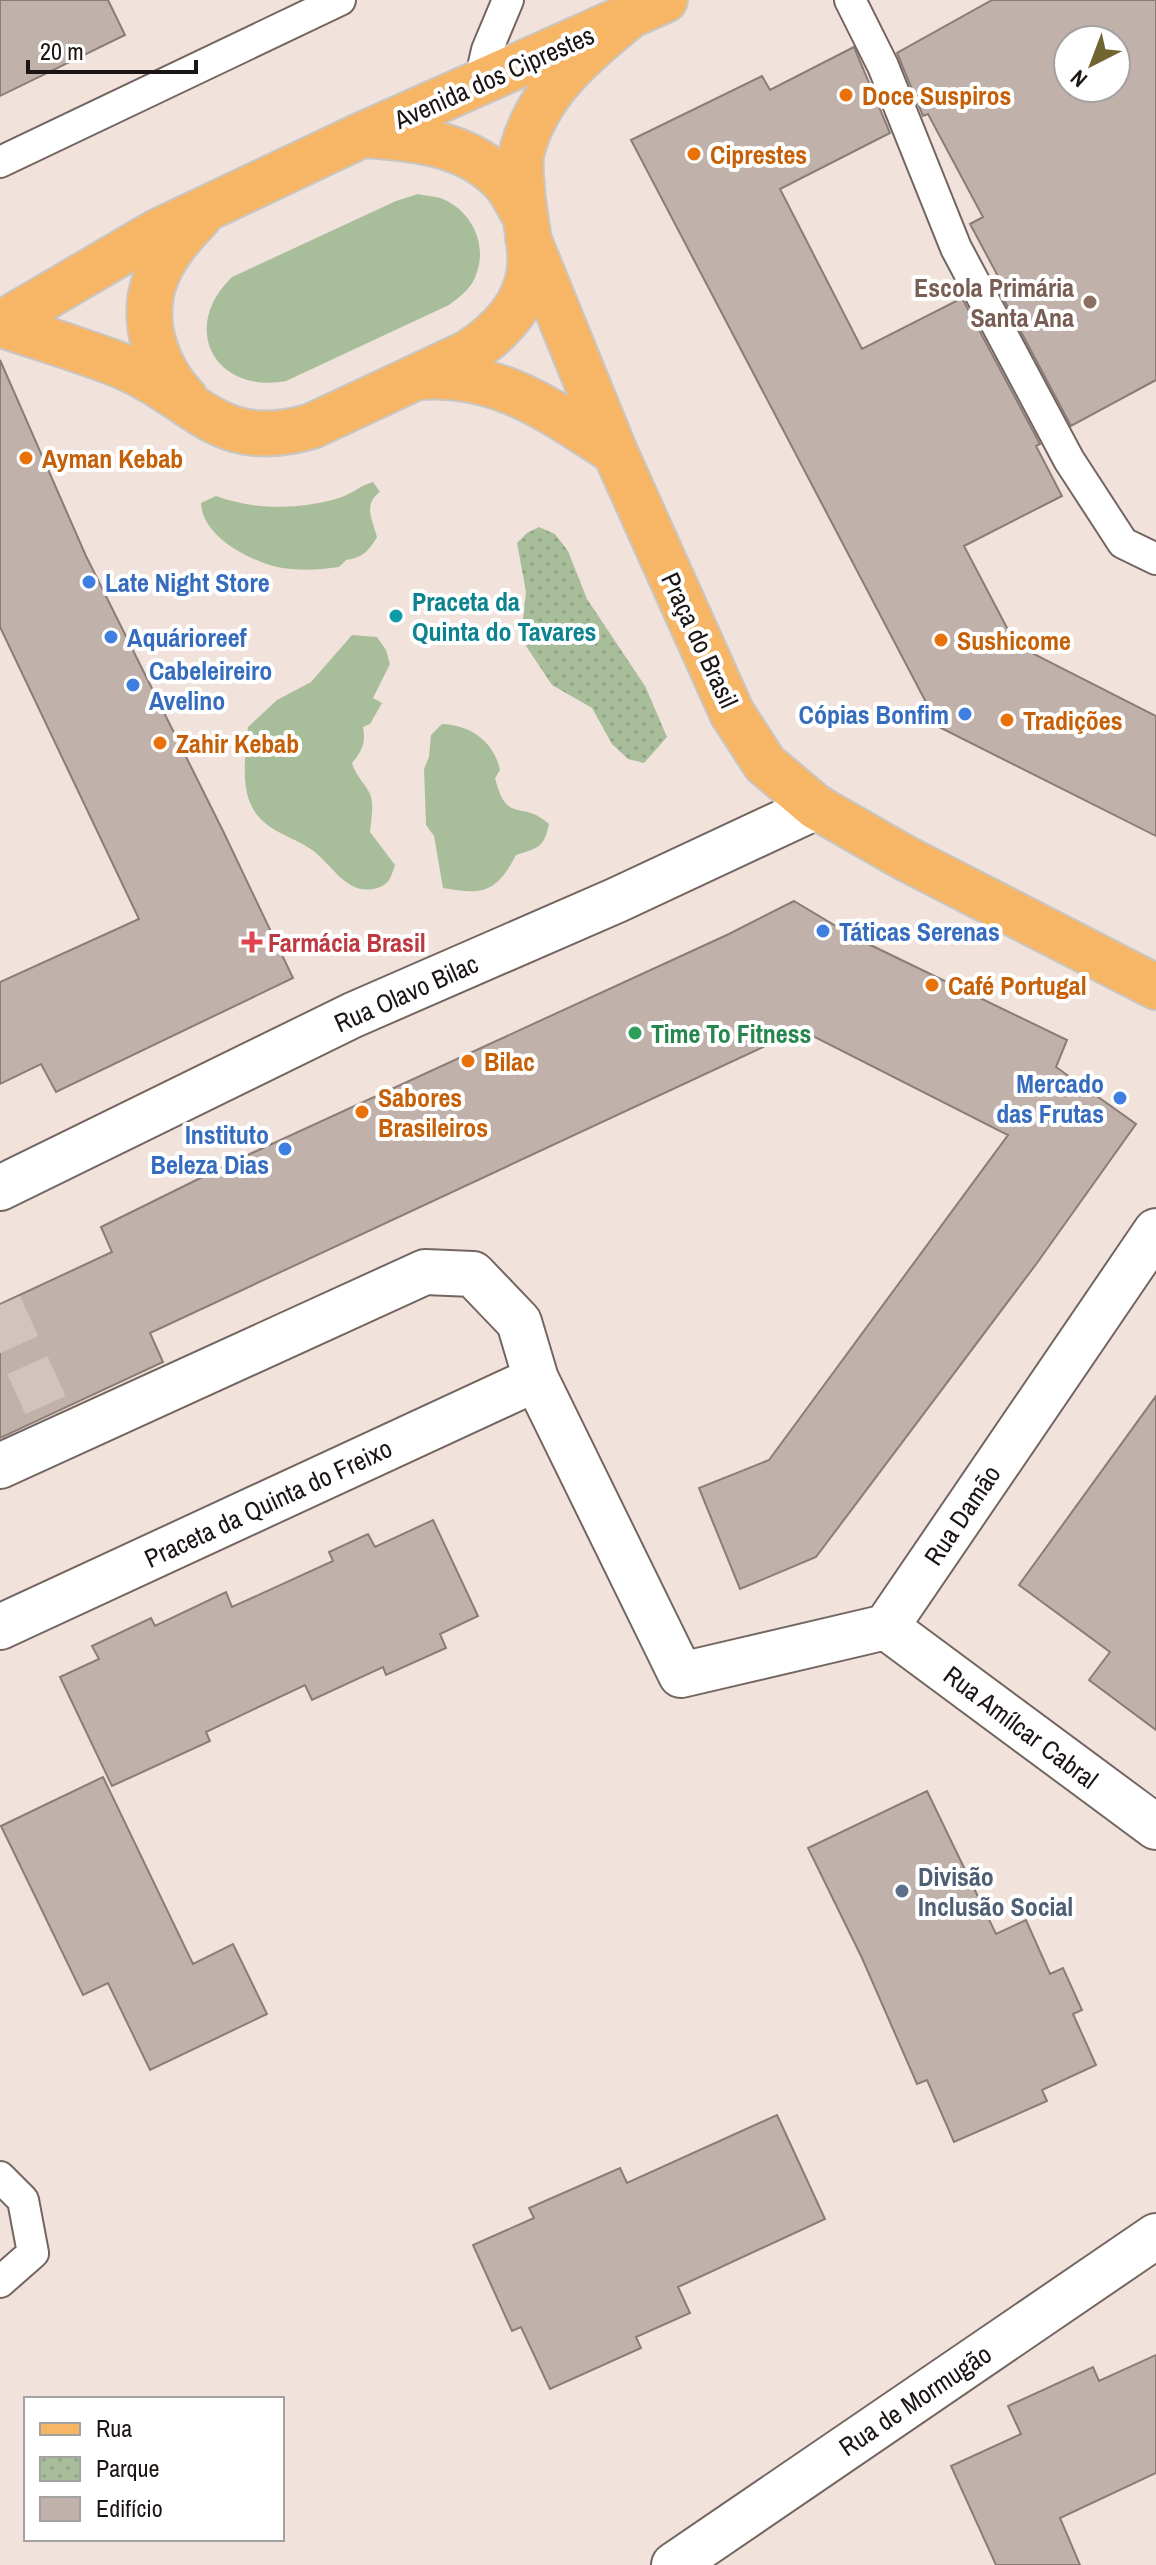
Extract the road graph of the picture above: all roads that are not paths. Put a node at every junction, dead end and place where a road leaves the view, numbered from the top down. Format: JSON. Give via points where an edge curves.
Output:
{"nodes":[{"id":1,"x":340,"y":0,"type":"edge"},
{"id":2,"x":508,"y":0,"type":"edge"},
{"id":3,"x":665,"y":0,"type":"edge"},
{"id":4,"x":850,"y":0,"type":"edge"},
{"id":5,"x":626,"y":19,"type":"junction"},
{"id":6,"x":480,"y":81,"type":"junction"},
{"id":7,"x":362,"y":135,"type":"junction"},
{"id":8,"x":0,"y":162,"type":"edge"},
{"id":9,"x":207,"y":208,"type":"junction"},
{"id":10,"x":525,"y":225,"type":"junction"},
{"id":11,"x":415,"y":377,"type":"junction"},
{"id":12,"x":198,"y":411,"type":"junction"},
{"id":13,"x":615,"y":452,"type":"junction"},
{"id":14,"x":1156,"y":559,"type":"edge"},
{"id":15,"x":816,"y":807,"type":"junction"},
{"id":16,"x":1156,"y":987,"type":"edge"},
{"id":17,"x":0,"y":1188,"type":"edge"},
{"id":18,"x":1156,"y":1231,"type":"edge"},
{"id":19,"x":536,"y":1379,"type":"junction"},
{"id":20,"x":0,"y":1466,"type":"edge"},
{"id":21,"x":0,"y":1627,"type":"edge"},
{"id":22,"x":886,"y":1627,"type":"junction"},
{"id":23,"x":1156,"y":1827,"type":"edge"},
{"id":24,"x":0,"y":2177,"type":"edge"},
{"id":25,"x":1156,"y":2236,"type":"edge"},
{"id":26,"x":0,"y":2282,"type":"edge"},
{"id":27,"x":674,"y":2565,"type":"edge"}],
"edges":[{"from":1,"to":8,"type":"lane"},
{"from":2,"to":6,"type":"lane"},
{"from":3,"to":5,"type":"main road","name":"Avenida dos Ciprestes"},
{"from":4,"to":14,"type":"lane","via":[[883,66],[956,248],[1069,460],[1123,543]]},
{"from":5,"to":6,"type":"main road","name":"Avenida dos Ciprestes"},
{"from":5,"to":10,"type":"main road","name":"Avenida dos Ciprestes","via":[[553,86],[533,119],[521,154]]},
{"from":6,"to":7,"type":"main road","name":"Avenida dos Ciprestes"},
{"from":7,"to":9,"type":"main road","name":"Avenida dos Ciprestes"},
{"from":7,"to":10,"type":"main road","name":"Avenida dos Ciprestes","via":[[401,137],[459,151],[486,165],[508,187]]},
{"from":9,"to":12,"type":"main road","name":"Avenida dos Ciprestes","via":[[166,258],[153,284],[150,311],[159,362]]},
{"from":9,"to":12,"type":"main road","name":"Avenida dos Ciprestes","via":[[134,244],[0,324],[124,367]]},
{"from":10,"to":11,"type":"main road","name":"Avenida dos Ciprestes","via":[[530,267],[510,318],[468,353]]},
{"from":10,"to":13,"type":"main road","name":"Praça do Brasil"},
{"from":11,"to":12,"type":"main road","name":"Avenida dos Ciprestes","via":[[289,433],[253,434],[223,426]]},
{"from":11,"to":13,"type":"main road","via":[[449,375],[500,386],[540,404]]},
{"from":13,"to":15,"type":"main road","name":"Praça do Brasil","via":[[732,713],[765,764]]},
{"from":15,"to":16,"type":"main road","name":"Praça do Brasil"},
{"from":15,"to":17,"type":"street","name":"Rua Olavo Bilac","via":[[353,1015]]},
{"from":18,"to":22,"type":"street","name":"Rua Damão"},
{"from":19,"to":20,"type":"street","via":[[519,1322],[473,1274],[425,1272],[55,1426]]},
{"from":19,"to":21,"type":"street","name":"Praceta da Quinta do Freixo"},
{"from":19,"to":22,"type":"street","via":[[681,1675]]},
{"from":22,"to":23,"type":"street","name":"Rua Amílcar Cabral"},
{"from":24,"to":26,"type":"lane","via":[[23,2200],[33,2253]]},
{"from":25,"to":27,"type":"street","name":"Rua de Mormugão"}]}
